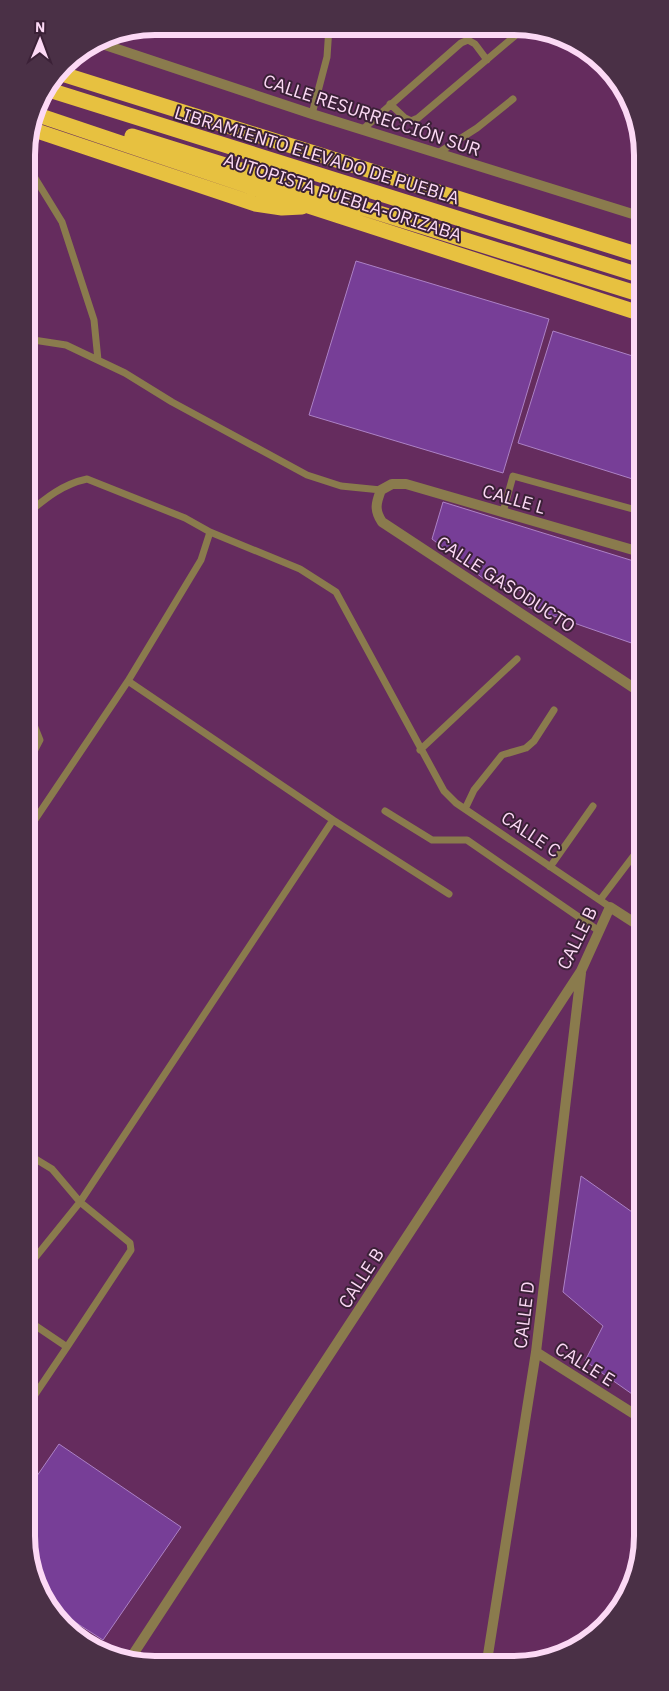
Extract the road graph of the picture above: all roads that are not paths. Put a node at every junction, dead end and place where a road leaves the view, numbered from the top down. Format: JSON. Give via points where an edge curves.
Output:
{"nodes":[{"id":1,"x":328,"y":35,"type":"edge"},
{"id":2,"x":516,"y":35,"type":"edge"},
{"id":3,"x":106,"y":45,"type":"edge"},
{"id":4,"x":487,"y":60,"type":"junction"},
{"id":5,"x":66,"y":75,"type":"edge"},
{"id":6,"x":53,"y":91,"type":"edge"},
{"id":7,"x":513,"y":98,"type":"dead end"},
{"id":8,"x":390,"y":104,"type":"junction"},
{"id":9,"x":44,"y":108,"type":"edge"},
{"id":10,"x":312,"y":114,"type":"junction"},
{"id":11,"x":42,"y":116,"type":"edge"},
{"id":12,"x":362,"y":130,"type":"junction"},
{"id":13,"x":38,"y":131,"type":"edge"},
{"id":14,"x":438,"y":153,"type":"junction"},
{"id":15,"x":35,"y":180,"type":"edge"},
{"id":16,"x":308,"y":206,"type":"junction"},
{"id":17,"x":634,"y":214,"type":"edge"},
{"id":18,"x":634,"y":253,"type":"edge"},
{"id":19,"x":634,"y":274,"type":"edge"},
{"id":20,"x":634,"y":292,"type":"edge"},
{"id":21,"x":634,"y":311,"type":"edge"},
{"id":22,"x":35,"y":340,"type":"edge"},
{"id":23,"x":98,"y":360,"type":"junction"},
{"id":24,"x":381,"y":490,"type":"junction"},
{"id":25,"x":35,"y":507,"type":"edge"},
{"id":26,"x":634,"y":508,"type":"edge"},
{"id":27,"x":503,"y":512,"type":"junction"},
{"id":28,"x":210,"y":532,"type":"junction"},
{"id":29,"x":634,"y":550,"type":"edge"},
{"id":30,"x":517,"y":659,"type":"dead end"},
{"id":31,"x":128,"y":681,"type":"junction"},
{"id":32,"x":634,"y":688,"type":"edge"},
{"id":33,"x":554,"y":710,"type":"dead end"},
{"id":34,"x":35,"y":728,"type":"edge"},
{"id":35,"x":35,"y":750,"type":"edge"},
{"id":36,"x":420,"y":750,"type":"junction"},
{"id":37,"x":593,"y":806,"type":"dead end"},
{"id":38,"x":465,"y":809,"type":"junction"},
{"id":39,"x":385,"y":811,"type":"dead end"},
{"id":40,"x":35,"y":820,"type":"edge"},
{"id":41,"x":333,"y":820,"type":"junction"},
{"id":42,"x":634,"y":855,"type":"edge"},
{"id":43,"x":550,"y":867,"type":"junction"},
{"id":44,"x":449,"y":894,"type":"dead end"},
{"id":45,"x":600,"y":900,"type":"junction"},
{"id":46,"x":610,"y":907,"type":"junction"},
{"id":47,"x":634,"y":922,"type":"edge"},
{"id":48,"x":599,"y":931,"type":"junction"},
{"id":49,"x":581,"y":971,"type":"junction"},
{"id":50,"x":35,"y":1159,"type":"edge"},
{"id":51,"x":80,"y":1202,"type":"junction"},
{"id":52,"x":35,"y":1258,"type":"edge"},
{"id":53,"x":35,"y":1325,"type":"edge"},
{"id":54,"x":67,"y":1347,"type":"junction"},
{"id":55,"x":536,"y":1352,"type":"junction"},
{"id":56,"x":35,"y":1395,"type":"edge"},
{"id":57,"x":634,"y":1414,"type":"edge"},
{"id":58,"x":133,"y":1654,"type":"edge"},
{"id":59,"x":488,"y":1656,"type":"edge"}],
"edges":[{"from":1,"to":10,"type":"lane","via":[[327,57]]},
{"from":2,"to":4,"type":"lane"},
{"from":3,"to":10,"type":"street","name":"CALLE RESURRECCIÓN SUR"},
{"from":4,"to":8,"type":"lane","via":[[418,118],[411,121],[405,118]]},
{"from":4,"to":8,"type":"lane","via":[[475,44],[468,40],[461,43]]},
{"from":5,"to":18,"type":"highway","name":"AUTOPISTA PUEBLA-ORIZABA"},
{"from":6,"to":19,"type":"highway","name":"LIBRAMIENTO ELEVADO DE PUEBLA"},
{"from":7,"to":14,"type":"lane","via":[[477,128]]},
{"from":8,"to":12,"type":"lane"},
{"from":9,"to":20,"type":"highway","name":"LIBRAMIENTO ELEVADO DE PUEBLA"},
{"from":10,"to":12,"type":"street","name":"CALLE RESURRECCIÓN SUR"},
{"from":11,"to":16,"type":"highway","name":"AUTOPISTA PUEBLA-ORIZABA"},
{"from":12,"to":14,"type":"street","name":"CALLE RESURRECCIÓN SUR"},
{"from":13,"to":16,"type":"highway","via":[[255,204],[282,208]]},
{"from":14,"to":17,"type":"street","name":"CALLE RESURRECCIÓN SUR"},
{"from":15,"to":23,"type":"lane","via":[[62,222],[94,320]]},
{"from":16,"to":21,"type":"highway","name":"AUTOPISTA PUEBLA-ORIZABA"},
{"from":22,"to":23,"type":"lane","via":[[66,346]]},
{"from":23,"to":24,"type":"lane","via":[[290,467],[342,486]]},
{"from":24,"to":27,"type":"street","name":"CALLE L","via":[[392,484],[406,484]]},
{"from":24,"to":32,"type":"street","name":"CALLE GASODUCTO","via":[[376,513],[382,522]]},
{"from":25,"to":28,"type":"lane","name":"CALLE C","via":[[50,494],[87,479],[185,518]]},
{"from":26,"to":27,"type":"lane","via":[[513,476]]},
{"from":27,"to":29,"type":"street","name":"CALLE L"},
{"from":28,"to":31,"type":"lane","via":[[201,560]]},
{"from":28,"to":36,"type":"lane","name":"CALLE C","via":[[300,569],[336,592]]},
{"from":30,"to":36,"type":"lane"},
{"from":31,"to":40,"type":"lane"},
{"from":31,"to":41,"type":"lane"},
{"from":33,"to":38,"type":"lane","via":[[526,748],[502,755],[474,790]]},
{"from":34,"to":35,"type":"lane","via":[[40,740]]},
{"from":36,"to":38,"type":"lane","name":"CALLE C","via":[[444,791]]},
{"from":37,"to":43,"type":"lane"},
{"from":38,"to":43,"type":"lane","name":"CALLE C"},
{"from":39,"to":48,"type":"lane","via":[[432,840],[466,840]]},
{"from":41,"to":44,"type":"lane"},
{"from":41,"to":51,"type":"lane"},
{"from":42,"to":45,"type":"lane"},
{"from":43,"to":45,"type":"lane","name":"CALLE C"},
{"from":45,"to":46,"type":"lane","name":"CALLE C"},
{"from":46,"to":47,"type":"street","name":"CALLE C"},
{"from":46,"to":48,"type":"street","name":"CALLE B"},
{"from":48,"to":49,"type":"street","name":"CALLE B"},
{"from":49,"to":55,"type":"street","name":"CALLE D"},
{"from":49,"to":58,"type":"street","name":"CALLE B"},
{"from":50,"to":51,"type":"lane","via":[[52,1169]]},
{"from":51,"to":52,"type":"lane"},
{"from":51,"to":54,"type":"lane","via":[[130,1243],[131,1250]]},
{"from":53,"to":54,"type":"lane"},
{"from":54,"to":56,"type":"lane"},
{"from":55,"to":57,"type":"street","name":"CALLE E"},
{"from":55,"to":59,"type":"street","name":"CALLE D"}]}
